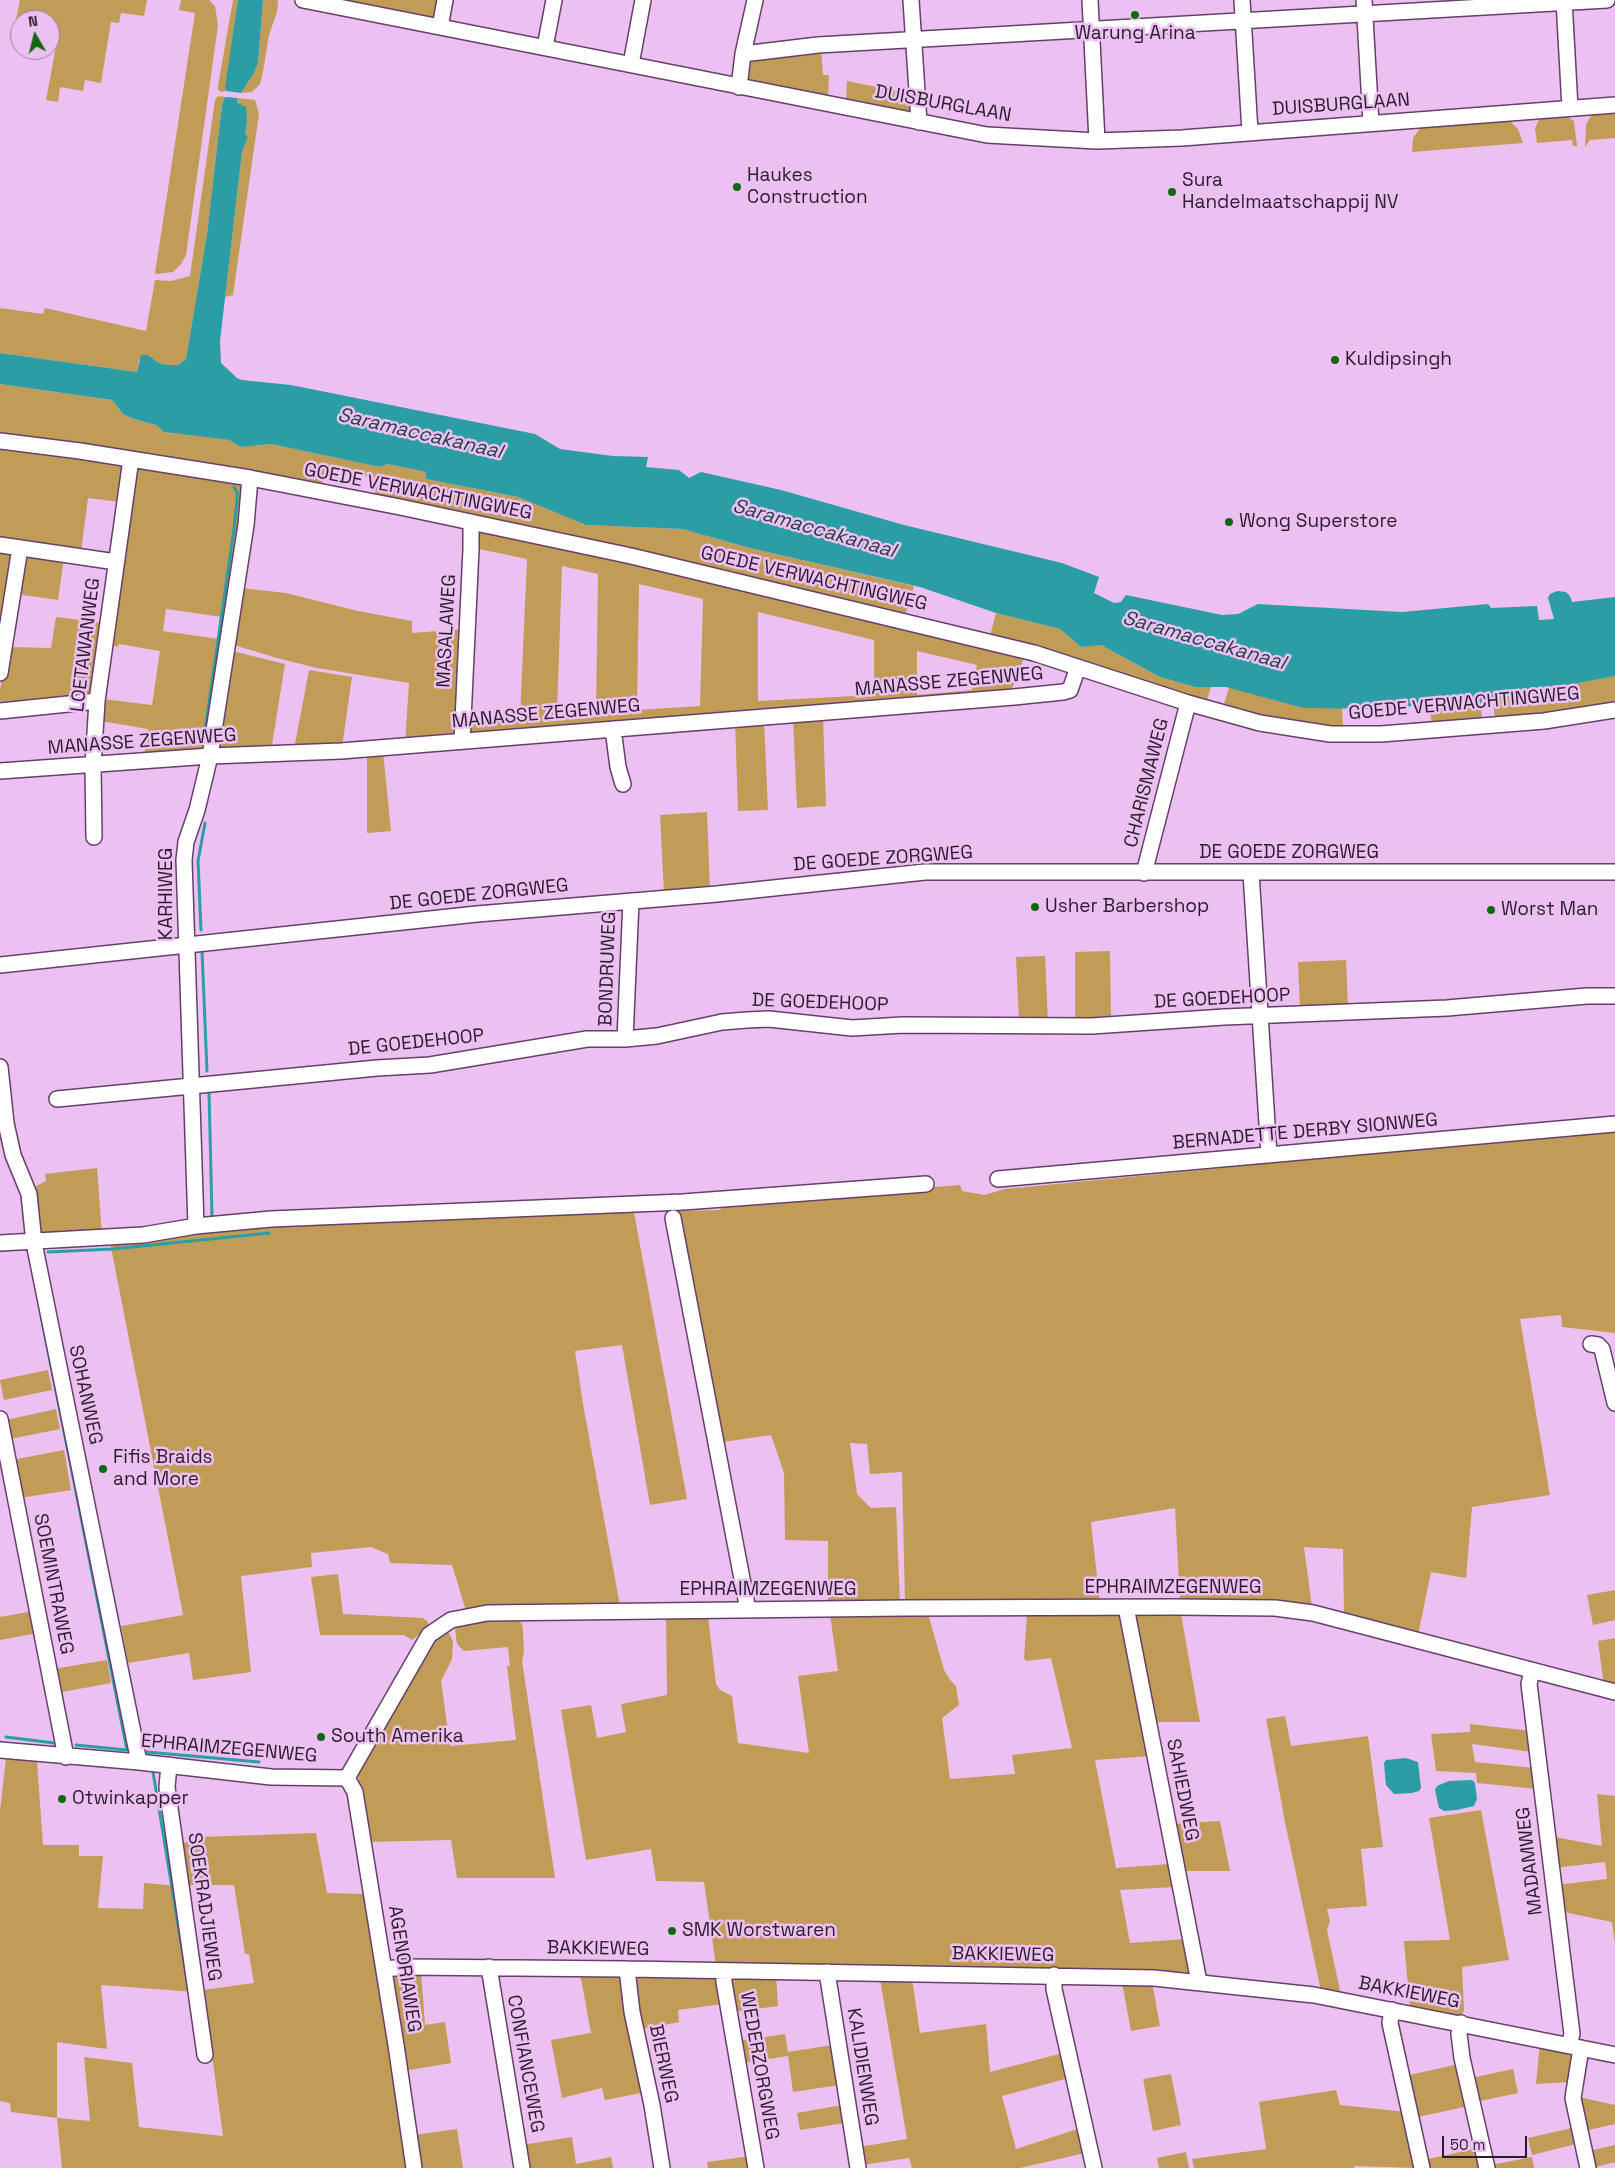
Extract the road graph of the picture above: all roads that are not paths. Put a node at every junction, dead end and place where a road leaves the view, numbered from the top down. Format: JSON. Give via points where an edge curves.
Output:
{"nodes":[{"id":1,"x":303,"y":0,"type":"edge"},
{"id":2,"x":445,"y":0,"type":"edge"},
{"id":3,"x":554,"y":0,"type":"edge"},
{"id":4,"x":643,"y":0,"type":"edge"},
{"id":5,"x":755,"y":0,"type":"edge"},
{"id":6,"x":911,"y":0,"type":"edge"},
{"id":7,"x":1090,"y":0,"type":"edge"},
{"id":8,"x":1242,"y":0,"type":"edge"},
{"id":9,"x":1607,"y":0,"type":"edge"},
{"id":10,"x":1564,"y":2,"type":"edge"},
{"id":11,"x":1364,"y":7,"type":"edge"},
{"id":12,"x":1244,"y":21,"type":"junction"},
{"id":13,"x":440,"y":27,"type":"junction"},
{"id":14,"x":1091,"y":30,"type":"junction"},
{"id":15,"x":912,"y":41,"type":"junction"},
{"id":16,"x":544,"y":48,"type":"junction"},
{"id":17,"x":743,"y":54,"type":"junction"},
{"id":18,"x":631,"y":64,"type":"junction"},
{"id":19,"x":739,"y":87,"type":"junction"},
{"id":20,"x":1615,"y":105,"type":"edge"},
{"id":21,"x":1570,"y":108,"type":"junction"},
{"id":22,"x":919,"y":122,"type":"junction"},
{"id":23,"x":1372,"y":123,"type":"junction"},
{"id":24,"x":1250,"y":132,"type":"junction"},
{"id":25,"x":1097,"y":141,"type":"junction"},
{"id":26,"x":0,"y":441,"type":"edge"},
{"id":27,"x":131,"y":458,"type":"junction"},
{"id":28,"x":250,"y":478,"type":"junction"},
{"id":29,"x":471,"y":522,"type":"junction"},
{"id":30,"x":0,"y":545,"type":"edge"},
{"id":31,"x":20,"y":548,"type":"junction"},
{"id":32,"x":116,"y":562,"type":"junction"},
{"id":33,"x":3,"y":632,"type":"edge"},
{"id":34,"x":1078,"y":667,"type":"junction"},
{"id":35,"x":0,"y":673,"type":"edge"},
{"id":36,"x":97,"y":701,"type":"junction"},
{"id":37,"x":1188,"y":703,"type":"junction"},
{"id":38,"x":1615,"y":710,"type":"edge"},
{"id":39,"x":0,"y":711,"type":"edge"},
{"id":40,"x":612,"y":729,"type":"junction"},
{"id":41,"x":462,"y":741,"type":"junction"},
{"id":42,"x":210,"y":756,"type":"junction"},
{"id":43,"x":93,"y":765,"type":"junction"},
{"id":44,"x":0,"y":771,"type":"edge"},
{"id":45,"x":623,"y":784,"type":"dead end"},
{"id":46,"x":94,"y":837,"type":"dead end"},
{"id":47,"x":1144,"y":872,"type":"junction"},
{"id":48,"x":1615,"y":872,"type":"edge"},
{"id":49,"x":1251,"y":874,"type":"junction"},
{"id":50,"x":631,"y":900,"type":"junction"},
{"id":51,"x":187,"y":944,"type":"junction"},
{"id":52,"x":0,"y":965,"type":"edge"},
{"id":53,"x":1615,"y":996,"type":"edge"},
{"id":54,"x":1260,"y":1016,"type":"junction"},
{"id":55,"x":625,"y":1039,"type":"junction"},
{"id":56,"x":0,"y":1066,"type":"edge"},
{"id":57,"x":192,"y":1086,"type":"junction"},
{"id":58,"x":57,"y":1099,"type":"dead end"},
{"id":59,"x":3,"y":1124,"type":"edge"},
{"id":60,"x":1615,"y":1124,"type":"edge"},
{"id":61,"x":1269,"y":1155,"type":"junction"},
{"id":62,"x":998,"y":1179,"type":"dead end"},
{"id":63,"x":926,"y":1184,"type":"dead end"},
{"id":64,"x":672,"y":1218,"type":"dead end"},
{"id":65,"x":196,"y":1226,"type":"junction"},
{"id":66,"x":0,"y":1243,"type":"edge"},
{"id":67,"x":34,"y":1243,"type":"junction"},
{"id":68,"x":1591,"y":1344,"type":"dead end"},
{"id":69,"x":1615,"y":1403,"type":"edge"},
{"id":70,"x":0,"y":1419,"type":"edge"},
{"id":71,"x":1126,"y":1607,"type":"junction"},
{"id":72,"x":748,"y":1610,"type":"junction"},
{"id":73,"x":1532,"y":1671,"type":"junction"},
{"id":74,"x":1615,"y":1692,"type":"edge"},
{"id":75,"x":0,"y":1750,"type":"edge"},
{"id":76,"x":66,"y":1756,"type":"junction"},
{"id":77,"x":139,"y":1762,"type":"junction"},
{"id":78,"x":169,"y":1765,"type":"junction"},
{"id":79,"x":347,"y":1778,"type":"junction"},
{"id":80,"x":489,"y":1967,"type":"junction"},
{"id":81,"x":627,"y":1968,"type":"junction"},
{"id":82,"x":384,"y":1969,"type":"junction"},
{"id":83,"x":724,"y":1971,"type":"junction"},
{"id":84,"x":827,"y":1972,"type":"junction"},
{"id":85,"x":1054,"y":1975,"type":"junction"},
{"id":86,"x":1199,"y":1982,"type":"junction"},
{"id":87,"x":1392,"y":2010,"type":"junction"},
{"id":88,"x":1461,"y":2023,"type":"junction"},
{"id":89,"x":1575,"y":2047,"type":"junction"},
{"id":90,"x":205,"y":2055,"type":"dead end"},
{"id":91,"x":1615,"y":2055,"type":"edge"},
{"id":92,"x":414,"y":2168,"type":"edge"},
{"id":93,"x":522,"y":2168,"type":"edge"},
{"id":94,"x":662,"y":2168,"type":"edge"},
{"id":95,"x":756,"y":2168,"type":"edge"},
{"id":96,"x":858,"y":2168,"type":"edge"},
{"id":97,"x":1094,"y":2168,"type":"edge"},
{"id":98,"x":1422,"y":2168,"type":"edge"},
{"id":99,"x":1487,"y":2168,"type":"edge"},
{"id":100,"x":1588,"y":2168,"type":"edge"}],
"edges":[{"from":1,"to":13,"type":"street","name":"DUISBURGLAAN"},
{"from":2,"to":13,"type":"street"},
{"from":3,"to":16,"type":"street"},
{"from":4,"to":18,"type":"street"},
{"from":5,"to":17,"type":"street"},
{"from":6,"to":15,"type":"street"},
{"from":7,"to":14,"type":"street"},
{"from":8,"to":12,"type":"street"},
{"from":9,"to":10,"type":"street"},
{"from":10,"to":11,"type":"street"},
{"from":10,"to":21,"type":"street"},
{"from":11,"to":12,"type":"street"},
{"from":11,"to":23,"type":"street"},
{"from":12,"to":14,"type":"street"},
{"from":12,"to":24,"type":"street"},
{"from":13,"to":16,"type":"street","name":"DUISBURGLAAN"},
{"from":14,"to":15,"type":"street"},
{"from":14,"to":25,"type":"street"},
{"from":15,"to":17,"type":"street","via":[[818,45]]},
{"from":15,"to":22,"type":"street"},
{"from":16,"to":18,"type":"street","name":"DUISBURGLAAN"},
{"from":17,"to":19,"type":"street"},
{"from":18,"to":19,"type":"street","name":"DUISBURGLAAN"},
{"from":19,"to":22,"type":"street","name":"DUISBURGLAAN"},
{"from":20,"to":21,"type":"street","name":"DUISBURGLAAN"},
{"from":21,"to":23,"type":"street","name":"DUISBURGLAAN"},
{"from":22,"to":25,"type":"street","name":"DUISBURGLAAN","via":[[987,135]]},
{"from":23,"to":24,"type":"street","name":"DUISBURGLAAN"},
{"from":24,"to":25,"type":"street","name":"DUISBURGLAAN"},
{"from":26,"to":27,"type":"street","name":"GOEDE VERWACHTINGWEG"},
{"from":27,"to":28,"type":"street","name":"GOEDE VERWACHTINGWEG"},
{"from":27,"to":32,"type":"street","name":"LOETAWANWEG"},
{"from":28,"to":29,"type":"street","name":"GOEDE VERWACHTINGWEG"},
{"from":28,"to":42,"type":"street","name":"KARHIWEG"},
{"from":29,"to":34,"type":"street","name":"GOEDE VERWACHTINGWEG","via":[[834,604],[1034,653]]},
{"from":29,"to":41,"type":"street","name":"MASALAWEG"},
{"from":30,"to":31,"type":"street"},
{"from":31,"to":32,"type":"street"},
{"from":31,"to":33,"type":"street"},
{"from":32,"to":36,"type":"street","name":"LOETAWANWEG"},
{"from":33,"to":35,"type":"street"},
{"from":34,"to":37,"type":"street","name":"GOEDE VERWACHTINGWEG"},
{"from":34,"to":40,"type":"street","name":"MANASSE ZEGENWEG","via":[[1070,690],[1063,692]]},
{"from":36,"to":39,"type":"street"},
{"from":36,"to":43,"type":"street","name":"LOETAWANWEG"},
{"from":37,"to":38,"type":"street","name":"GOEDE VERWACHTINGWEG","via":[[1260,723],[1330,734],[1381,734],[1544,721]]},
{"from":37,"to":47,"type":"street","name":"CHARISMAWEG"},
{"from":40,"to":41,"type":"street","name":"MANASSE ZEGENWEG"},
{"from":40,"to":45,"type":"street"},
{"from":41,"to":42,"type":"street","name":"MANASSE ZEGENWEG","via":[[341,751]]},
{"from":42,"to":43,"type":"street","name":"MANASSE ZEGENWEG"},
{"from":42,"to":51,"type":"street","name":"KARHIWEG","via":[[186,842],[184,897]]},
{"from":43,"to":44,"type":"street","name":"MANASSE ZEGENWEG"},
{"from":43,"to":46,"type":"street","name":"LOETAWANWEG"},
{"from":47,"to":49,"type":"street","name":"DE GOEDE ZORGWEG"},
{"from":47,"to":50,"type":"street","name":"DE GOEDE ZORGWEG","via":[[925,872]]},
{"from":48,"to":49,"type":"street","name":"DE GOEDE ZORGWEG"},
{"from":49,"to":54,"type":"street"},
{"from":50,"to":51,"type":"street","name":"DE GOEDE ZORGWEG"},
{"from":50,"to":55,"type":"street","name":"BONDRUWEG"},
{"from":51,"to":52,"type":"street","name":"DE GOEDE ZORGWEG"},
{"from":51,"to":57,"type":"street","name":"KARHIWEG"},
{"from":53,"to":54,"type":"street","name":"DE GOEDEHOOP","via":[[1447,1008]]},
{"from":54,"to":55,"type":"street","name":"DE GOEDEHOOP","via":[[1092,1026],[852,1028],[769,1019],[722,1022],[657,1036]]},
{"from":54,"to":61,"type":"street"},
{"from":55,"to":57,"type":"street","name":"DE GOEDEHOOP","via":[[587,1039],[430,1065]]},
{"from":56,"to":59,"type":"street","name":"SOHANWEG"},
{"from":57,"to":58,"type":"street","name":"DE GOEDEHOOP"},
{"from":57,"to":65,"type":"street","name":"KARHIWEG"},
{"from":59,"to":67,"type":"street","name":"SOHANWEG","via":[[28,1194]]},
{"from":60,"to":61,"type":"street","name":"BERNADETTE DERBY SIONWEG"},
{"from":61,"to":62,"type":"street","name":"BERNADETTE DERBY SIONWEG"},
{"from":63,"to":65,"type":"street","via":[[683,1202],[291,1218]]},
{"from":64,"to":72,"type":"street"},
{"from":65,"to":67,"type":"street","via":[[143,1235]]},
{"from":66,"to":67,"type":"street"},
{"from":67,"to":77,"type":"street","name":"SOHANWEG"},
{"from":68,"to":69,"type":"street","via":[[1602,1349]]},
{"from":70,"to":76,"type":"street","name":"SOEMINTRAWEG"},
{"from":71,"to":72,"type":"street","name":"EPHRAIMZEGENWEG"},
{"from":71,"to":73,"type":"street","name":"EPHRAIMZEGENWEG","via":[[1275,1608],[1313,1613]]},
{"from":71,"to":86,"type":"street","name":"SAHIEDWEG"},
{"from":72,"to":79,"type":"street","name":"EPHRAIMZEGENWEG","via":[[487,1613],[451,1620],[429,1635]]},
{"from":73,"to":74,"type":"street","name":"EPHRAIMZEGENWEG"},
{"from":73,"to":89,"type":"street","name":"MADAMWEG","via":[[1529,1684]]},
{"from":75,"to":76,"type":"street","name":"EPHRAIMZEGENWEG"},
{"from":76,"to":77,"type":"street","name":"EPHRAIMZEGENWEG"},
{"from":77,"to":78,"type":"street","name":"EPHRAIMZEGENWEG"},
{"from":78,"to":79,"type":"street","name":"EPHRAIMZEGENWEG","via":[[271,1776]]},
{"from":78,"to":90,"type":"street","name":"SOEKRADJIEWEG","via":[[167,1786]]},
{"from":79,"to":82,"type":"street","name":"AGENORIAWEG","via":[[355,1792]]},
{"from":80,"to":81,"type":"street","name":"BAKKIEWEG"},
{"from":80,"to":82,"type":"street","name":"BAKKIEWEG"},
{"from":80,"to":93,"type":"street","name":"CONFIANCEWEG"},
{"from":81,"to":83,"type":"street","name":"BAKKIEWEG"},
{"from":81,"to":94,"type":"street","name":"BIERWEG","via":[[632,2012]]},
{"from":82,"to":92,"type":"street","name":"AGENORIAWEG"},
{"from":83,"to":84,"type":"street","name":"BAKKIEWEG"},
{"from":83,"to":95,"type":"street","name":"WEDERZORGWEG"},
{"from":84,"to":85,"type":"street","name":"BAKKIEWEG"},
{"from":84,"to":96,"type":"street","name":"KALIDIENWEG"},
{"from":85,"to":86,"type":"street","name":"BAKKIEWEG"},
{"from":85,"to":97,"type":"street","via":[[1054,1989]]},
{"from":86,"to":87,"type":"street","name":"BAKKIEWEG","via":[[1314,1996]]},
{"from":87,"to":88,"type":"street","name":"BAKKIEWEG"},
{"from":87,"to":98,"type":"street","via":[[1390,2023]]},
{"from":88,"to":89,"type":"street","name":"BAKKIEWEG"},
{"from":88,"to":99,"type":"street","via":[[1462,2058]]},
{"from":89,"to":91,"type":"street","name":"BAKKIEWEG"},
{"from":89,"to":100,"type":"street","name":"MADAMWEG","via":[[1573,2098]]}]}
